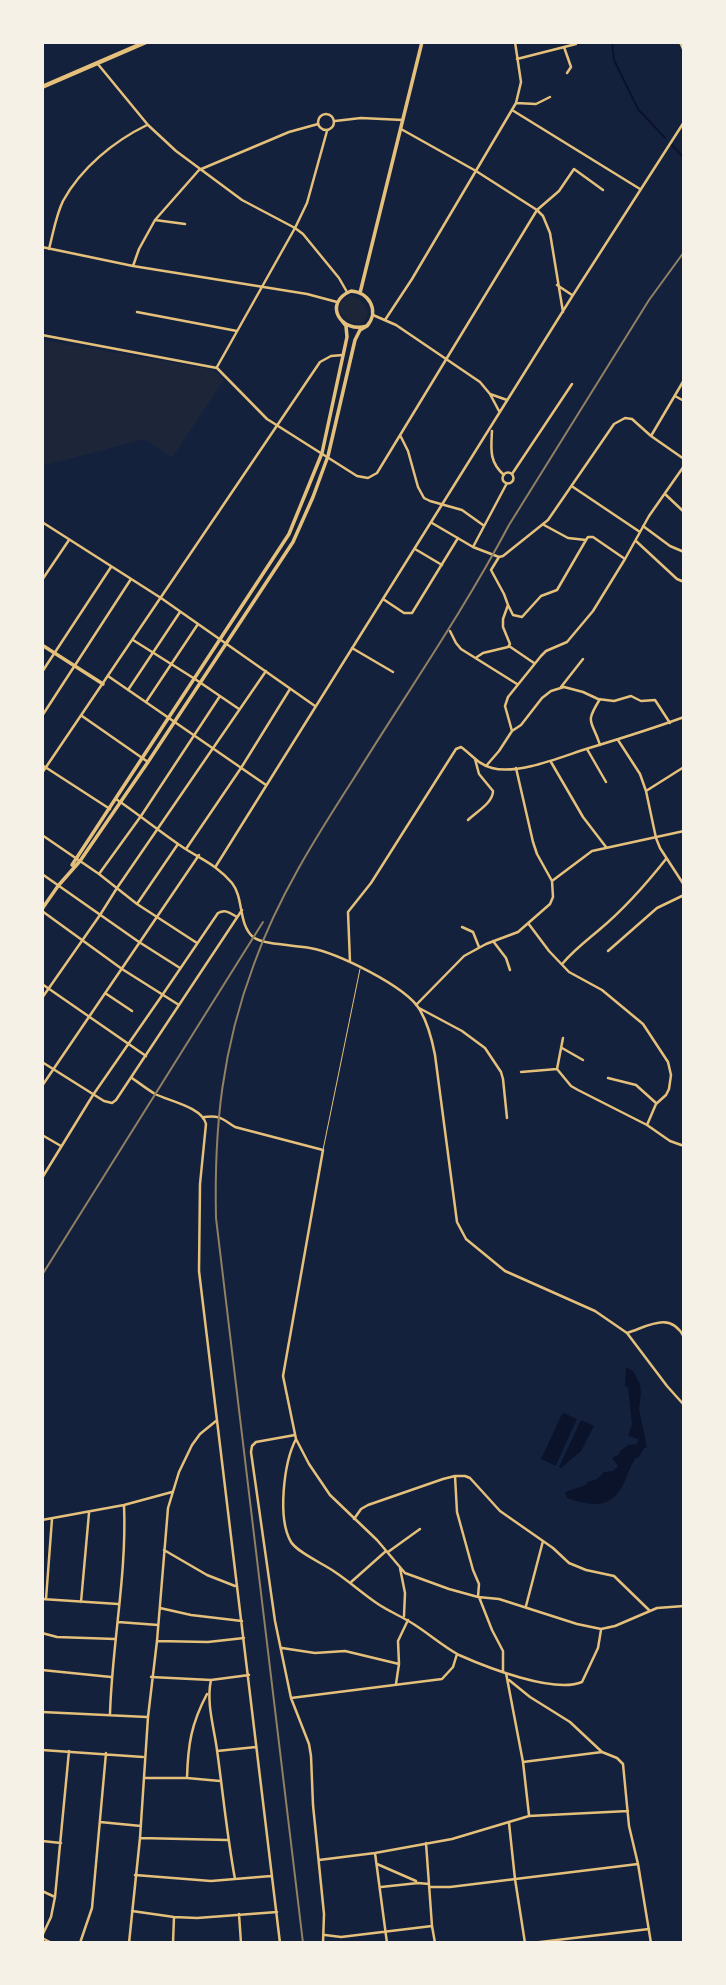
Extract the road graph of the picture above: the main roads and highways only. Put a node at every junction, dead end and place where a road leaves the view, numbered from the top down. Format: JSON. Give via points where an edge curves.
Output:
{"nodes":[{"id":1,"x":146,"y":42,"type":"edge"},
{"id":2,"x":422,"y":42,"type":"edge"},
{"id":3,"x":137,"y":44,"type":"edge"},
{"id":4,"x":42,"y":88,"type":"edge"},
{"id":5,"x":360,"y":293,"type":"junction"},
{"id":6,"x":342,"y":321,"type":"junction"},
{"id":7,"x":367,"y":326,"type":"junction"},
{"id":8,"x":42,"y":645,"type":"edge"},
{"id":9,"x":198,"y":680,"type":"junction"},
{"id":10,"x":103,"y":684,"type":"road end"},
{"id":11,"x":118,"y":800,"type":"junction"},
{"id":12,"x":42,"y":910,"type":"edge"}],
"edges":[{"from":1,"to":3,"type":"highway"},
{"from":2,"to":5,"type":"main road"},
{"from":3,"to":4,"type":"highway"},
{"from":5,"to":6,"type":"main road","via":[[351,291],[339,298],[336,309]]},
{"from":5,"to":7,"type":"main road","via":[[373,307]]},
{"from":6,"to":7,"type":"main road","via":[[356,328]]},
{"from":6,"to":9,"type":"main road","via":[[347,332],[322,453],[289,534]]},
{"from":7,"to":9,"type":"main road","via":[[355,341],[328,456],[293,542]]},
{"from":8,"to":10,"type":"main road"},
{"from":9,"to":11,"type":"main road"},
{"from":9,"to":11,"type":"main road","via":[[148,762]]},
{"from":11,"to":12,"type":"main road"}]}
